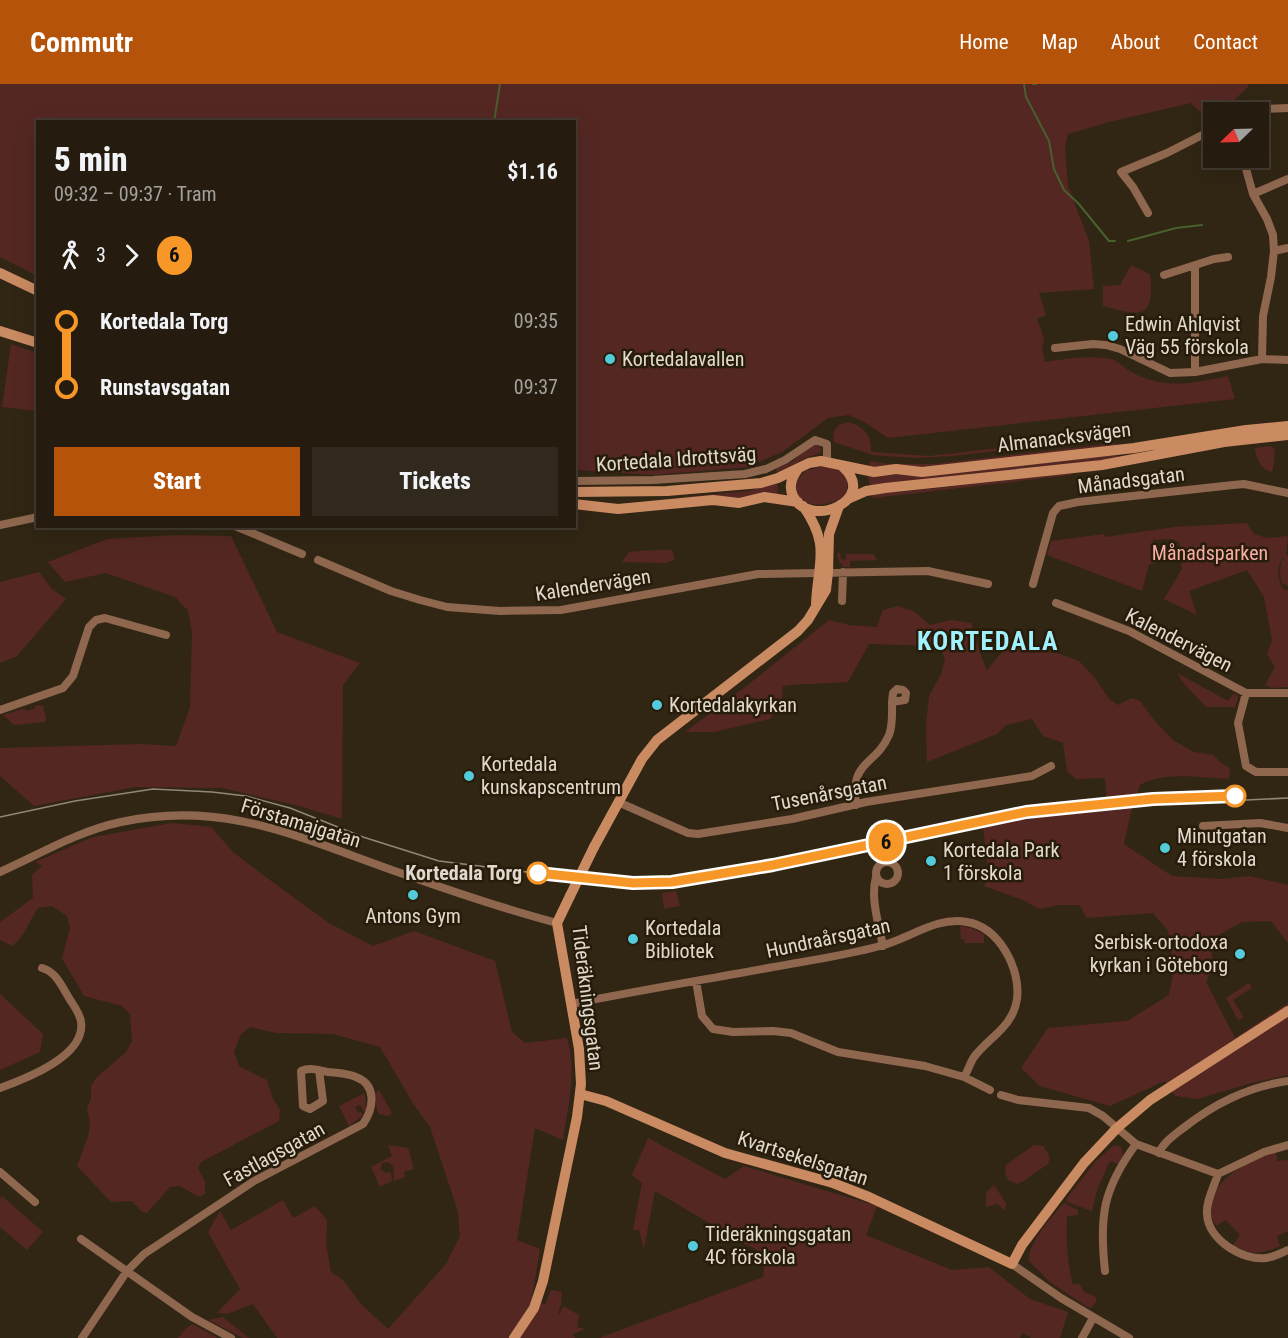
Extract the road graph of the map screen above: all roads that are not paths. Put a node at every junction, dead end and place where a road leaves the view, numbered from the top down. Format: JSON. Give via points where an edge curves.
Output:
{"nodes":[{"id":1,"x":1288,"y":108,"type":"edge"},
{"id":2,"x":1269,"y":109,"type":"edge"},
{"id":3,"x":1203,"y":134,"type":"edge"},
{"id":4,"x":1246,"y":168,"type":"edge"},
{"id":5,"x":1288,"y":179,"type":"edge"},
{"id":6,"x":1253,"y":194,"type":"junction"},
{"id":7,"x":1148,"y":213,"type":"dead end"},
{"id":8,"x":1288,"y":248,"type":"edge"},
{"id":9,"x":1274,"y":251,"type":"junction"},
{"id":10,"x":1228,"y":257,"type":"dead end"},
{"id":11,"x":1195,"y":266,"type":"junction"},
{"id":12,"x":0,"y":273,"type":"edge"},
{"id":13,"x":1164,"y":275,"type":"dead end"},
{"id":14,"x":36,"y":290,"type":"edge"},
{"id":15,"x":0,"y":331,"type":"edge"},
{"id":16,"x":36,"y":341,"type":"edge"},
{"id":17,"x":1055,"y":348,"type":"dead end"},
{"id":18,"x":1262,"y":359,"type":"junction"},
{"id":19,"x":1288,"y":360,"type":"edge"},
{"id":20,"x":1195,"y":372,"type":"junction"},
{"id":21,"x":1288,"y":426,"type":"edge"},
{"id":22,"x":1288,"y":435,"type":"edge"},
{"id":23,"x":827,"y":461,"type":"junction"},
{"id":24,"x":843,"y":467,"type":"junction"},
{"id":25,"x":798,"y":469,"type":"junction"},
{"id":26,"x":576,"y":481,"type":"edge"},
{"id":27,"x":576,"y":492,"type":"edge"},
{"id":28,"x":1288,"y":493,"type":"edge"},
{"id":29,"x":848,"y":499,"type":"junction"},
{"id":30,"x":576,"y":504,"type":"edge"},
{"id":31,"x":800,"y":504,"type":"junction"},
{"id":32,"x":838,"y":506,"type":"junction"},
{"id":33,"x":36,"y":517,"type":"edge"},
{"id":34,"x":0,"y":525,"type":"edge"},
{"id":35,"x":240,"y":528,"type":"edge"},
{"id":36,"x":302,"y":554,"type":"dead end"},
{"id":37,"x":318,"y":560,"type":"dead end"},
{"id":38,"x":824,"y":572,"type":"junction"},
{"id":39,"x":843,"y":572,"type":"junction"},
{"id":40,"x":988,"y":584,"type":"dead end"},
{"id":41,"x":1033,"y":584,"type":"dead end"},
{"id":42,"x":842,"y":601,"type":"dead end"},
{"id":43,"x":1056,"y":603,"type":"dead end"},
{"id":44,"x":166,"y":635,"type":"dead end"},
{"id":45,"x":1246,"y":693,"type":"junction"},
{"id":46,"x":1288,"y":693,"type":"edge"},
{"id":47,"x":892,"y":702,"type":"dead end"},
{"id":48,"x":0,"y":710,"type":"edge"},
{"id":49,"x":1051,"y":766,"type":"dead end"},
{"id":50,"x":1288,"y":772,"type":"edge"},
{"id":51,"x":618,"y":802,"type":"junction"},
{"id":52,"x":856,"y":805,"type":"junction"},
{"id":53,"x":1203,"y":826,"type":"dead end"},
{"id":54,"x":1288,"y":828,"type":"edge"},
{"id":55,"x":0,"y":872,"type":"edge"},
{"id":56,"x":876,"y":877,"type":"dead end"},
{"id":57,"x":557,"y":924,"type":"junction"},
{"id":58,"x":883,"y":946,"type":"junction"},
{"id":59,"x":42,"y":968,"type":"dead end"},
{"id":60,"x":696,"y":981,"type":"junction"},
{"id":61,"x":571,"y":1004,"type":"junction"},
{"id":62,"x":1288,"y":1011,"type":"edge"},
{"id":63,"x":320,"y":1070,"type":"junction"},
{"id":64,"x":964,"y":1077,"type":"junction"},
{"id":65,"x":1288,"y":1082,"type":"edge"},
{"id":66,"x":0,"y":1088,"type":"edge"},
{"id":67,"x":990,"y":1090,"type":"dead end"},
{"id":68,"x":580,"y":1094,"type":"junction"},
{"id":69,"x":1001,"y":1095,"type":"dead end"},
{"id":70,"x":1117,"y":1128,"type":"junction"},
{"id":71,"x":1136,"y":1144,"type":"junction"},
{"id":72,"x":1288,"y":1145,"type":"edge"},
{"id":73,"x":1159,"y":1153,"type":"junction"},
{"id":74,"x":0,"y":1172,"type":"edge"},
{"id":75,"x":1218,"y":1174,"type":"junction"},
{"id":76,"x":35,"y":1202,"type":"dead end"},
{"id":77,"x":81,"y":1239,"type":"dead end"},
{"id":78,"x":1288,"y":1250,"type":"edge"},
{"id":79,"x":1012,"y":1264,"type":"junction"},
{"id":80,"x":127,"y":1271,"type":"junction"},
{"id":81,"x":1106,"y":1271,"type":"dead end"},
{"id":82,"x":1093,"y":1318,"type":"junction"},
{"id":83,"x":82,"y":1338,"type":"edge"},
{"id":84,"x":231,"y":1338,"type":"edge"},
{"id":85,"x":514,"y":1338,"type":"edge"},
{"id":86,"x":1082,"y":1338,"type":"edge"},
{"id":87,"x":1129,"y":1338,"type":"edge"}],
"edges":[{"from":1,"to":2,"type":"street"},
{"from":3,"to":7,"type":"street","via":[[1121,172]]},
{"from":4,"to":6,"type":"street"},
{"from":5,"to":6,"type":"street"},
{"from":6,"to":9,"type":"street","via":[[1273,235]]},
{"from":8,"to":9,"type":"street"},
{"from":9,"to":18,"type":"street","via":[[1263,316]]},
{"from":10,"to":11,"type":"street"},
{"from":11,"to":13,"type":"street"},
{"from":11,"to":20,"type":"street"},
{"from":12,"to":14,"type":"street"},
{"from":15,"to":16,"type":"street"},
{"from":17,"to":20,"type":"street","via":[[1106,345],[1170,374]]},
{"from":18,"to":19,"type":"street"},
{"from":18,"to":20,"type":"street"},
{"from":21,"to":24,"type":"street","name":"Almanacksvägen","via":[[921,472],[874,472]]},
{"from":22,"to":29,"type":"street","name":"Almanacksvägen","via":[[1224,442],[1102,465],[885,488]]},
{"from":23,"to":24,"type":"street","name":"Almanacksvägen"},
{"from":23,"to":25,"type":"street"},
{"from":23,"to":26,"type":"street","name":"Kortedala Idrottsväg","via":[[826,444],[815,440],[766,470],[745,474]]},
{"from":24,"to":29,"type":"street","via":[[853,483]]},
{"from":25,"to":27,"type":"street","via":[[770,481],[723,487]]},
{"from":25,"to":31,"type":"street","via":[[791,484],[793,496]]},
{"from":28,"to":41,"type":"street","name":"Månadsgatan","via":[[1244,484],[1059,506],[1053,513]]},
{"from":29,"to":32,"type":"street","name":"Almanacksvägen"},
{"from":30,"to":31,"type":"street","via":[[618,509],[706,500],[739,503],[764,497]]},
{"from":31,"to":32,"type":"street","via":[[822,511]]},
{"from":31,"to":38,"type":"street","name":"Tideräkningsgatan","via":[[821,541]]},
{"from":32,"to":38,"type":"street","name":"Tideräkningsgatan"},
{"from":33,"to":34,"type":"street"},
{"from":35,"to":36,"type":"street"},
{"from":37,"to":38,"type":"street","name":"Kalendervägen","via":[[391,591],[447,607],[516,612],[561,610],[758,574]]},
{"from":38,"to":39,"type":"street","name":"Kalendervägen"},
{"from":38,"to":51,"type":"street","name":"Tideräkningsgatan","via":[[816,607],[805,624],[657,740]]},
{"from":39,"to":40,"type":"street","name":"Kalendervägen","via":[[928,571]]},
{"from":39,"to":42,"type":"street"},
{"from":43,"to":45,"type":"street","name":"Kalendervägen","via":[[1129,631]]},
{"from":44,"to":48,"type":"street","via":[[105,618],[96,620],[89,627],[73,676],[63,688]]},
{"from":45,"to":46,"type":"street","name":"Kalendervägen"},
{"from":45,"to":50,"type":"street","via":[[1238,723],[1246,766],[1256,772]]},
{"from":47,"to":52,"type":"street","via":[[889,734],[856,777]]},
{"from":49,"to":52,"type":"street","name":"Tusenårsgatan","via":[[1032,776]]},
{"from":51,"to":52,"type":"street","name":"Tusenårsgatan","via":[[698,834]]},
{"from":51,"to":57,"type":"street","name":"Tideräkningsgatan","bridge":true},
{"from":53,"to":54,"type":"street","via":[[1260,824]]},
{"from":55,"to":57,"type":"street","name":"Förstamajgatan","via":[[72,837],[115,823],[183,814],[228,818],[274,828],[467,897]]},
{"from":56,"to":58,"type":"street","via":[[876,915]]},
{"from":57,"to":61,"type":"street","name":"Tideräkningsgatan"},
{"from":58,"to":60,"type":"street","name":"Hundraårsgatan"},
{"from":58,"to":64,"type":"street","name":"Hundraårsgatan","via":[[936,924],[957,921],[989,931],[1004,949],[1017,985],[1014,1009],[1005,1026],[975,1056]]},
{"from":59,"to":66,"type":"street","via":[[56,977],[80,1017],[81,1032],[77,1042],[60,1058]]},
{"from":60,"to":61,"type":"street","name":"Hundraårsgatan"},
{"from":60,"to":64,"type":"street","via":[[702,1016],[712,1029],[785,1032],[838,1052],[915,1063]]},
{"from":61,"to":68,"type":"street","name":"Tideräkningsgatan","via":[[581,1064]]},
{"from":62,"to":70,"type":"street","via":[[1150,1100]]},
{"from":63,"to":63,"type":"street","name":"Fastlagsgatan","via":[[323,1101],[306,1109],[301,1104],[300,1072]]},
{"from":63,"to":80,"type":"street","name":"Fastlagsgatan","via":[[351,1075],[366,1083],[372,1105],[363,1124],[254,1180],[144,1254]]},
{"from":64,"to":67,"type":"street"},
{"from":65,"to":73,"type":"street","via":[[1223,1100],[1171,1138]]},
{"from":68,"to":79,"type":"street","name":"Kvartsekelsgatan","via":[[606,1101],[726,1152],[869,1197]]},
{"from":68,"to":85,"type":"street","name":"Tideräkningsgatan","via":[[541,1288],[530,1315]]},
{"from":69,"to":70,"type":"street","via":[[1089,1108]]},
{"from":70,"to":71,"type":"street"},
{"from":70,"to":79,"type":"street","via":[[1084,1163]]},
{"from":71,"to":73,"type":"street"},
{"from":71,"to":81,"type":"street","via":[[1110,1186],[1104,1208],[1101,1236]]},
{"from":72,"to":75,"type":"street"},
{"from":73,"to":75,"type":"street"},
{"from":74,"to":76,"type":"street"},
{"from":75,"to":78,"type":"street","via":[[1207,1216],[1221,1240],[1232,1250],[1255,1258]]},
{"from":77,"to":80,"type":"street"},
{"from":79,"to":82,"type":"street"},
{"from":80,"to":83,"type":"street"},
{"from":80,"to":84,"type":"street","via":[[192,1317]]},
{"from":82,"to":86,"type":"street"},
{"from":82,"to":87,"type":"street"}]}
